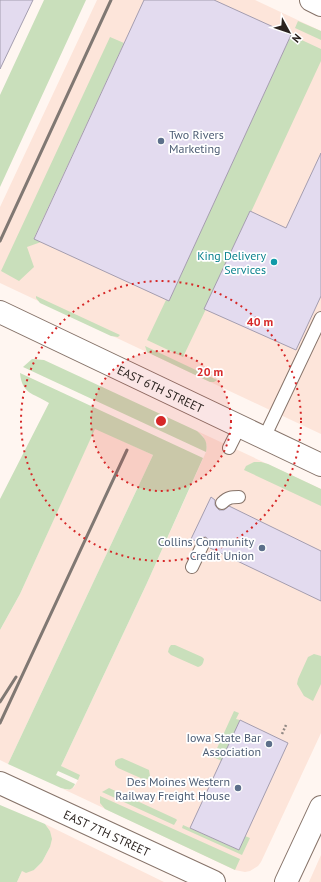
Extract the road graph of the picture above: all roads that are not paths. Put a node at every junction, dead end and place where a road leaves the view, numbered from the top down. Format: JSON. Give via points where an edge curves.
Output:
{"nodes":[{"id":1,"x":311,"y":0,"type":"edge"},
{"id":2,"x":321,"y":5,"type":"edge"},
{"id":3,"x":0,"y":312,"type":"edge"},
{"id":4,"x":321,"y":318,"type":"edge"},
{"id":5,"x":240,"y":426,"type":"junction"},
{"id":6,"x":264,"y":438,"type":"junction"},
{"id":7,"x":229,"y":448,"type":"dead end"},
{"id":8,"x":321,"y":465,"type":"edge"},
{"id":9,"x":239,"y":497,"type":"dead end"},
{"id":10,"x":222,"y":503,"type":"dead end"},
{"id":11,"x":203,"y":544,"type":"dead end"},
{"id":12,"x":192,"y":567,"type":"dead end"},
{"id":13,"x":0,"y":783,"type":"edge"},
{"id":14,"x":321,"y":807,"type":"edge"},
{"id":15,"x":214,"y":882,"type":"edge"},
{"id":16,"x":286,"y":882,"type":"edge"}],
"edges":[{"from":1,"to":2,"type":"main road"},
{"from":3,"to":5,"type":"main road","name":"EAST 6TH STREET"},
{"from":4,"to":6,"type":"lane"},
{"from":5,"to":6,"type":"main road","name":"EAST 6TH STREET"},
{"from":5,"to":7,"type":"lane"},
{"from":6,"to":8,"type":"main road","name":"EAST 6TH STREET"},
{"from":9,"to":10,"type":"lane","via":[[230,497]]},
{"from":11,"to":12,"type":"lane"},
{"from":13,"to":15,"type":"main road","name":"EAST 7TH STREET"},
{"from":14,"to":16,"type":"main road"}]}
